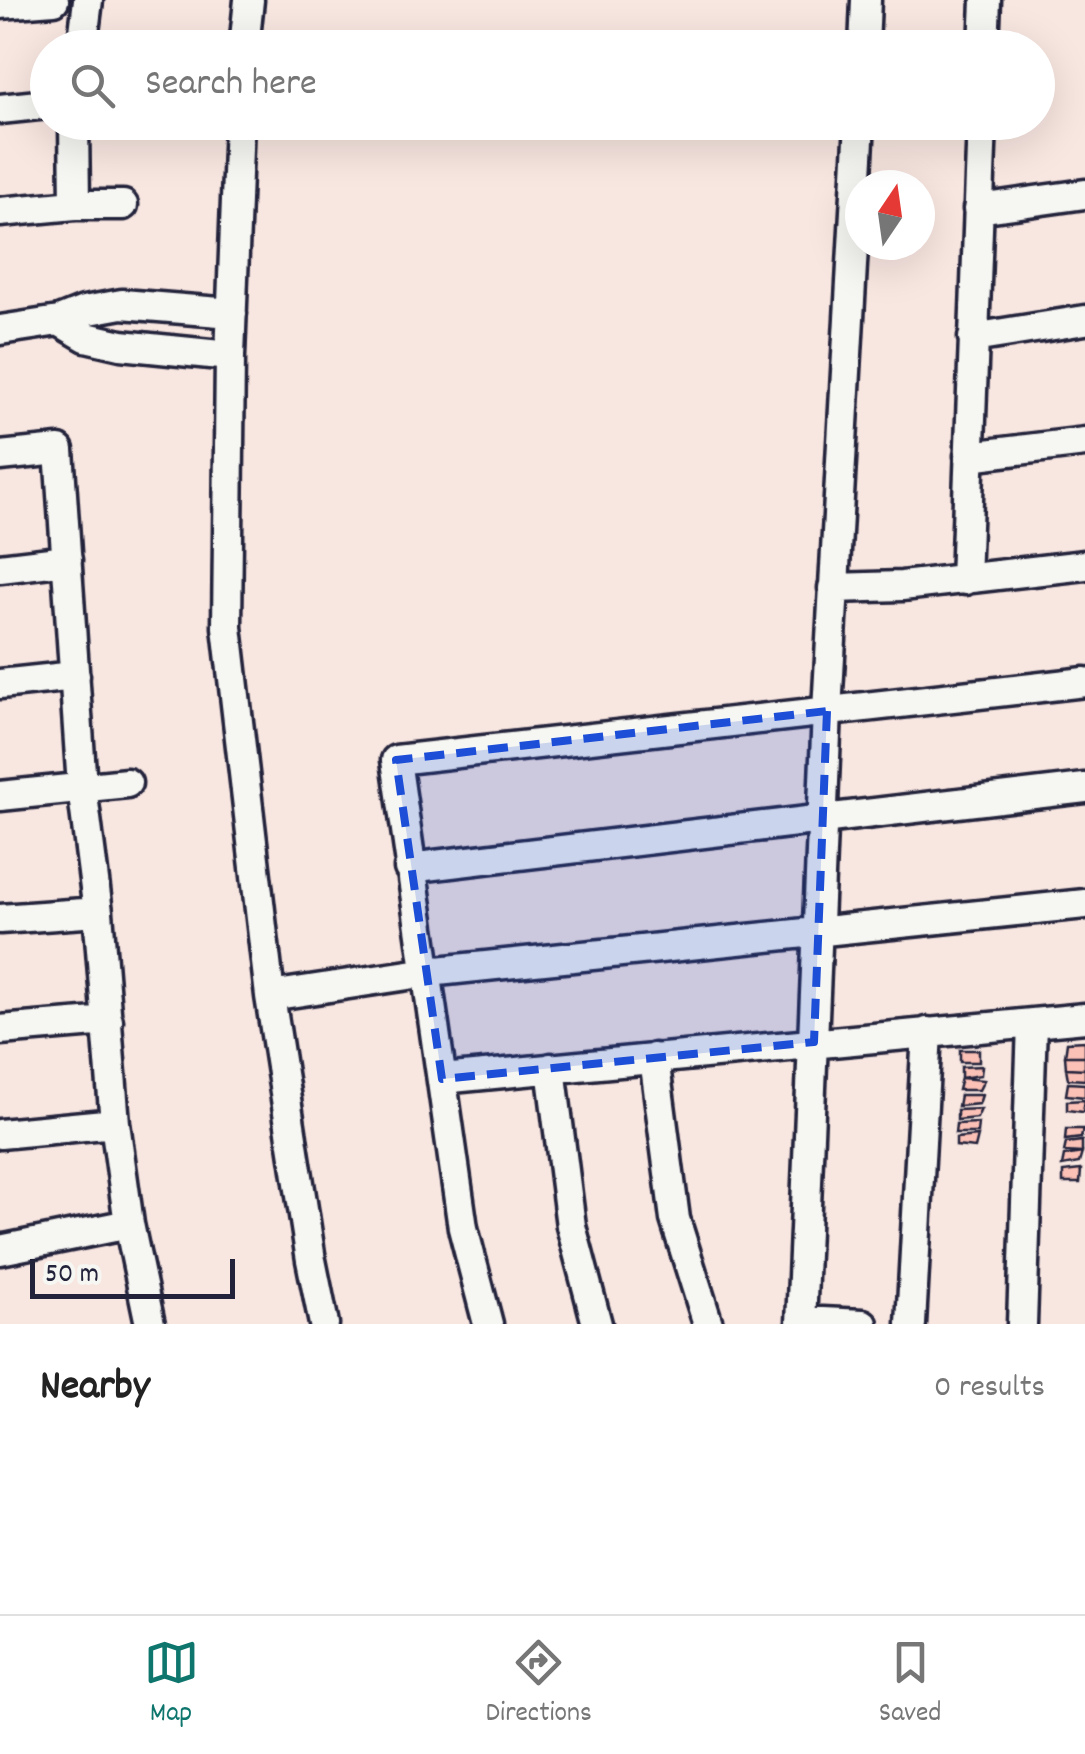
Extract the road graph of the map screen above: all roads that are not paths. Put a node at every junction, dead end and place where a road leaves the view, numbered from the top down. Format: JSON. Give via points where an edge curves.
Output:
{"nodes":[{"id":1,"x":54,"y":0,"type":"edge"},
{"id":2,"x":88,"y":0,"type":"edge"},
{"id":3,"x":249,"y":0,"type":"edge"},
{"id":4,"x":866,"y":0,"type":"edge"},
{"id":5,"x":986,"y":0,"type":"edge"},
{"id":6,"x":0,"y":4,"type":"edge"},
{"id":7,"x":84,"y":30,"type":"edge"},
{"id":8,"x":246,"y":30,"type":"edge"},
{"id":9,"x":865,"y":30,"type":"edge"},
{"id":10,"x":985,"y":30,"type":"edge"},
{"id":11,"x":30,"y":106,"type":"edge"},
{"id":12,"x":0,"y":108,"type":"edge"},
{"id":13,"x":74,"y":140,"type":"edge"},
{"id":14,"x":238,"y":140,"type":"edge"},
{"id":15,"x":859,"y":140,"type":"edge"},
{"id":16,"x":981,"y":140,"type":"edge"},
{"id":17,"x":1085,"y":194,"type":"edge"},
{"id":18,"x":75,"y":205,"type":"junction"},
{"id":19,"x":123,"y":206,"type":"dead end"},
{"id":20,"x":978,"y":209,"type":"junction"},
{"id":21,"x":0,"y":212,"type":"edge"},
{"id":22,"x":232,"y":313,"type":"junction"},
{"id":23,"x":1085,"y":320,"type":"edge"},
{"id":24,"x":59,"y":322,"type":"junction"},
{"id":25,"x":0,"y":330,"type":"edge"},
{"id":26,"x":974,"y":338,"type":"junction"},
{"id":27,"x":230,"y":356,"type":"junction"},
{"id":28,"x":1085,"y":442,"type":"edge"},
{"id":29,"x":0,"y":456,"type":"edge"},
{"id":30,"x":969,"y":456,"type":"junction"},
{"id":31,"x":67,"y":560,"type":"junction"},
{"id":32,"x":1085,"y":565,"type":"edge"},
{"id":33,"x":0,"y":568,"type":"edge"},
{"id":34,"x":965,"y":580,"type":"junction"},
{"id":35,"x":834,"y":588,"type":"junction"},
{"id":36,"x":74,"y":676,"type":"junction"},
{"id":37,"x":1085,"y":682,"type":"edge"},
{"id":38,"x":0,"y":684,"type":"edge"},
{"id":39,"x":827,"y":711,"type":"junction"},
{"id":40,"x":127,"y":783,"type":"dead end"},
{"id":41,"x":82,"y":787,"type":"junction"},
{"id":42,"x":1085,"y":788,"type":"edge"},
{"id":43,"x":0,"y":796,"type":"edge"},
{"id":44,"x":823,"y":819,"type":"junction"},
{"id":45,"x":410,"y":868,"type":"junction"},
{"id":46,"x":1085,"y":904,"type":"edge"},
{"id":47,"x":98,"y":912,"type":"junction"},
{"id":48,"x":0,"y":919,"type":"edge"},
{"id":49,"x":819,"y":932,"type":"junction"},
{"id":50,"x":428,"y":972,"type":"junction"},
{"id":51,"x":270,"y":996,"type":"junction"},
{"id":52,"x":1085,"y":1018,"type":"edge"},
{"id":53,"x":108,"y":1022,"type":"junction"},
{"id":54,"x":1032,"y":1023,"type":"junction"},
{"id":55,"x":0,"y":1030,"type":"edge"},
{"id":56,"x":927,"y":1032,"type":"junction"},
{"id":57,"x":814,"y":1042,"type":"junction"},
{"id":58,"x":654,"y":1058,"type":"junction"},
{"id":59,"x":551,"y":1068,"type":"junction"},
{"id":60,"x":442,"y":1079,"type":"junction"},
{"id":61,"x":115,"y":1123,"type":"junction"},
{"id":62,"x":0,"y":1134,"type":"edge"},
{"id":63,"x":128,"y":1224,"type":"junction"},
{"id":64,"x":0,"y":1250,"type":"edge"},
{"id":65,"x":802,"y":1322,"type":"edge"},
{"id":66,"x":150,"y":1324,"type":"edge"},
{"id":67,"x":324,"y":1324,"type":"edge"},
{"id":68,"x":488,"y":1324,"type":"edge"},
{"id":69,"x":597,"y":1324,"type":"edge"},
{"id":70,"x":708,"y":1324,"type":"edge"},
{"id":71,"x":863,"y":1324,"type":"edge"},
{"id":72,"x":911,"y":1324,"type":"edge"},
{"id":73,"x":1022,"y":1324,"type":"edge"}],
"edges":[{"from":1,"to":6,"type":"street"},
{"from":2,"to":7,"type":"street"},
{"from":3,"to":8,"type":"street"},
{"from":4,"to":9,"type":"street"},
{"from":5,"to":10,"type":"street"},
{"from":11,"to":12,"type":"street"},
{"from":13,"to":18,"type":"street"},
{"from":14,"to":22,"type":"street"},
{"from":15,"to":35,"type":"street"},
{"from":16,"to":20,"type":"street"},
{"from":17,"to":20,"type":"street"},
{"from":18,"to":19,"type":"street"},
{"from":18,"to":21,"type":"street"},
{"from":20,"to":26,"type":"street"},
{"from":22,"to":24,"type":"street","via":[[122,304]]},
{"from":22,"to":27,"type":"street"},
{"from":23,"to":26,"type":"street"},
{"from":24,"to":25,"type":"street"},
{"from":24,"to":27,"type":"street","via":[[86,337],[121,344]]},
{"from":26,"to":30,"type":"street"},
{"from":27,"to":51,"type":"street","via":[[227,627]]},
{"from":28,"to":30,"type":"street"},
{"from":29,"to":31,"type":"street","via":[[59,450]]},
{"from":30,"to":34,"type":"street"},
{"from":31,"to":33,"type":"street"},
{"from":31,"to":36,"type":"street"},
{"from":32,"to":34,"type":"street"},
{"from":34,"to":35,"type":"street"},
{"from":35,"to":39,"type":"street"},
{"from":36,"to":38,"type":"street"},
{"from":36,"to":41,"type":"street"},
{"from":37,"to":39,"type":"street"},
{"from":39,"to":44,"type":"street"},
{"from":39,"to":45,"type":"street","via":[[396,760]]},
{"from":40,"to":41,"type":"street"},
{"from":41,"to":43,"type":"street"},
{"from":41,"to":47,"type":"street"},
{"from":42,"to":44,"type":"street"},
{"from":44,"to":45,"type":"street"},
{"from":44,"to":49,"type":"street"},
{"from":45,"to":50,"type":"street"},
{"from":46,"to":49,"type":"street"},
{"from":47,"to":48,"type":"street"},
{"from":47,"to":53,"type":"street"},
{"from":49,"to":50,"type":"street"},
{"from":49,"to":57,"type":"street"},
{"from":50,"to":51,"type":"street"},
{"from":50,"to":60,"type":"street"},
{"from":51,"to":67,"type":"street"},
{"from":52,"to":54,"type":"street"},
{"from":53,"to":55,"type":"street"},
{"from":53,"to":61,"type":"street"},
{"from":54,"to":56,"type":"street"},
{"from":54,"to":73,"type":"street"},
{"from":56,"to":57,"type":"street"},
{"from":56,"to":72,"type":"street"},
{"from":57,"to":58,"type":"street"},
{"from":57,"to":65,"type":"street"},
{"from":58,"to":59,"type":"street"},
{"from":58,"to":70,"type":"street","via":[[675,1219]]},
{"from":59,"to":60,"type":"street"},
{"from":59,"to":69,"type":"street","via":[[571,1226]]},
{"from":60,"to":68,"type":"street","via":[[463,1228]]},
{"from":61,"to":62,"type":"street"},
{"from":61,"to":63,"type":"street"},
{"from":63,"to":64,"type":"street"},
{"from":63,"to":66,"type":"street"},
{"from":65,"to":71,"type":"street"}]}
